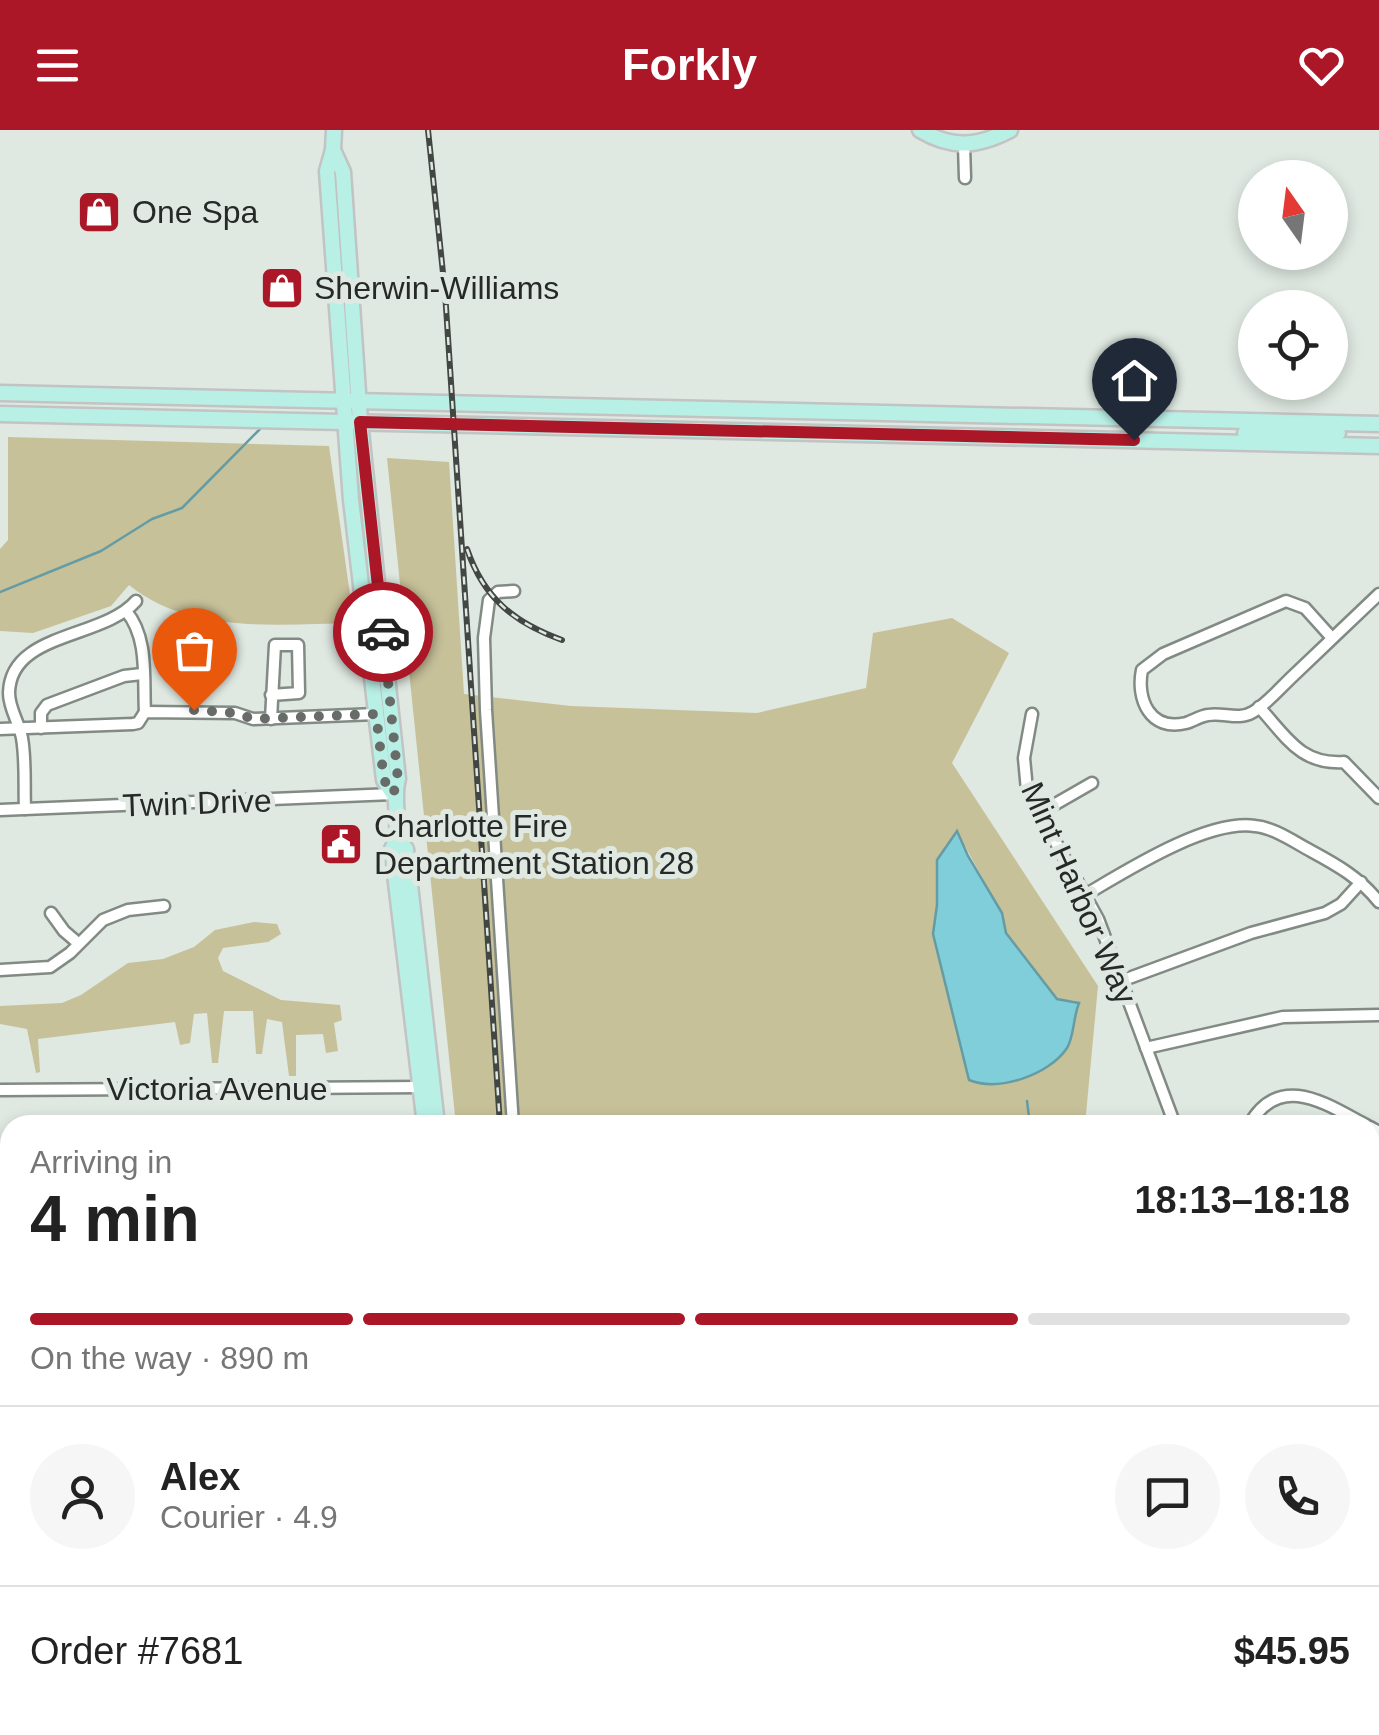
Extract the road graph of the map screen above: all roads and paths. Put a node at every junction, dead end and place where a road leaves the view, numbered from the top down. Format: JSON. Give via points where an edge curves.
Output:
{"nodes":[{"id":1,"x":334,"y":130,"type":"edge"},
{"id":2,"x":920,"y":130,"type":"edge"},
{"id":3,"x":1010,"y":130,"type":"edge"},
{"id":4,"x":964,"y":145,"type":"junction"},
{"id":5,"x":332,"y":155,"type":"junction"},
{"id":6,"x":965,"y":178,"type":"dead end"},
{"id":7,"x":352,"y":305,"type":"junction"},
{"id":8,"x":0,"y":393,"type":"edge"},
{"id":9,"x":351,"y":400,"type":"junction"},
{"id":10,"x":0,"y":414,"type":"edge"},
{"id":11,"x":352,"y":422,"type":"junction"},
{"id":12,"x":1296,"y":423,"type":"junction"},
{"id":13,"x":1379,"y":428,"type":"edge"},
{"id":14,"x":1134,"y":440,"type":"junction"},
{"id":15,"x":1288,"y":444,"type":"junction"},
{"id":16,"x":1379,"y":446,"type":"edge"},
{"id":17,"x":514,"y":591,"type":"dead end"},
{"id":18,"x":1379,"y":594,"type":"edge"},
{"id":19,"x":136,"y":601,"type":"dead end"},
{"id":20,"x":126,"y":612,"type":"junction"},
{"id":21,"x":1332,"y":638,"type":"junction"},
{"id":22,"x":142,"y":674,"type":"junction"},
{"id":23,"x":271,"y":695,"type":"junction"},
{"id":24,"x":1259,"y":707,"type":"junction"},
{"id":25,"x":144,"y":712,"type":"junction"},
{"id":26,"x":376,"y":714,"type":"junction"},
{"id":27,"x":1032,"y":714,"type":"dead end"},
{"id":28,"x":271,"y":718,"type":"junction"},
{"id":29,"x":41,"y":728,"type":"junction"},
{"id":30,"x":0,"y":729,"type":"edge"},
{"id":31,"x":19,"y":729,"type":"junction"},
{"id":32,"x":1092,"y":783,"type":"dead end"},
{"id":33,"x":393,"y":794,"type":"junction"},
{"id":34,"x":1379,"y":798,"type":"edge"},
{"id":35,"x":25,"y":809,"type":"junction"},
{"id":36,"x":0,"y":810,"type":"edge"},
{"id":37,"x":1038,"y":814,"type":"junction"},
{"id":38,"x":1361,"y":882,"type":"junction"},
{"id":39,"x":1085,"y":894,"type":"junction"},
{"id":40,"x":1379,"y":902,"type":"edge"},
{"id":41,"x":164,"y":906,"type":"dead end"},
{"id":42,"x":50,"y":913,"type":"dead end"},
{"id":43,"x":78,"y":943,"type":"junction"},
{"id":44,"x":0,"y":970,"type":"edge"},
{"id":45,"x":1122,"y":981,"type":"junction"},
{"id":46,"x":1379,"y":1015,"type":"edge"},
{"id":47,"x":1146,"y":1048,"type":"junction"},
{"id":48,"x":427,"y":1087,"type":"junction"},
{"id":49,"x":0,"y":1090,"type":"edge"},
{"id":50,"x":426,"y":1115,"type":"edge"},
{"id":51,"x":435,"y":1115,"type":"edge"},
{"id":52,"x":512,"y":1115,"type":"edge"},
{"id":53,"x":1171,"y":1115,"type":"edge"},
{"id":54,"x":1258,"y":1115,"type":"edge"},
{"id":55,"x":1346,"y":1115,"type":"edge"}],
"edges":[{"from":1,"to":5,"type":"main road"},
{"from":2,"to":4,"type":"main road"},
{"from":3,"to":4,"type":"main road"},
{"from":4,"to":6,"type":"street"},
{"from":5,"to":7,"type":"main road"},
{"from":5,"to":7,"type":"main road","via":[[343,172]]},
{"from":5,"to":9,"type":"main road","via":[[326,171]]},
{"from":7,"to":9,"type":"main road"},
{"from":8,"to":9,"type":"main road"},
{"from":9,"to":11,"type":"main road"},
{"from":9,"to":12,"type":"main road"},
{"from":10,"to":11,"type":"main road"},
{"from":11,"to":14,"type":"main road"},
{"from":11,"to":26,"type":"main road"},
{"from":11,"to":33,"type":"main road","via":[[398,780]]},
{"from":12,"to":13,"type":"main road"},
{"from":12,"to":14,"type":"main road","via":[[1278,433]]},
{"from":13,"to":15,"type":"main road","via":[[1314,433]]},
{"from":14,"to":15,"type":"main road"},
{"from":15,"to":16,"type":"main road"},
{"from":17,"to":52,"type":"street","via":[[489,600],[484,638]]},
{"from":18,"to":21,"type":"street"},
{"from":19,"to":20,"type":"street"},
{"from":20,"to":22,"type":"street","via":[[141,637]]},
{"from":20,"to":31,"type":"street","via":[[20,661],[9,694]]},
{"from":21,"to":24,"type":"street"},
{"from":21,"to":24,"type":"street","via":[[1305,608],[1286,601],[1179,646],[1142,670],[1138,690],[1148,712],[1164,723],[1208,714],[1241,717]]},
{"from":22,"to":25,"type":"street"},
{"from":22,"to":29,"type":"street","via":[[47,705]]},
{"from":23,"to":23,"type":"street","via":[[275,646],[298,646],[300,692]]},
{"from":23,"to":28,"type":"street"},
{"from":24,"to":34,"type":"street","via":[[1306,757],[1344,762]]},
{"from":25,"to":28,"type":"street"},
{"from":25,"to":29,"type":"street","via":[[138,724]]},
{"from":26,"to":28,"type":"street"},
{"from":26,"to":33,"type":"main road","via":[[384,780]]},
{"from":27,"to":37,"type":"street","name":"Mint Harbor Way","via":[[1024,774]]},
{"from":29,"to":31,"type":"street"},
{"from":30,"to":31,"type":"street"},
{"from":31,"to":35,"type":"street"},
{"from":32,"to":37,"type":"street"},
{"from":33,"to":35,"type":"street","name":"Twin Drive"},
{"from":33,"to":48,"type":"main road","via":[[398,840],[392,849]]},
{"from":35,"to":36,"type":"street","name":"Twin Drive"},
{"from":37,"to":39,"type":"street","name":"Mint Harbor Way"},
{"from":38,"to":39,"type":"street","via":[[1272,831],[1242,826],[1176,844]]},
{"from":38,"to":40,"type":"street"},
{"from":38,"to":45,"type":"street","via":[[1325,913]]},
{"from":39,"to":45,"type":"street","name":"Mint Harbor Way"},
{"from":41,"to":43,"type":"street","via":[[116,914]]},
{"from":42,"to":43,"type":"street"},
{"from":43,"to":44,"type":"street","via":[[50,967]]},
{"from":45,"to":47,"type":"street","name":"Mint Harbor Way"},
{"from":46,"to":47,"type":"street","via":[[1283,1017]]},
{"from":47,"to":53,"type":"street","name":"Mint Harbor Way"},
{"from":48,"to":49,"type":"street","name":"Victoria Avenue"},
{"from":48,"to":50,"type":"main road"},
{"from":48,"to":51,"type":"main road"},
{"from":54,"to":55,"type":"street","via":[[1268,1103],[1294,1095]]}]}
